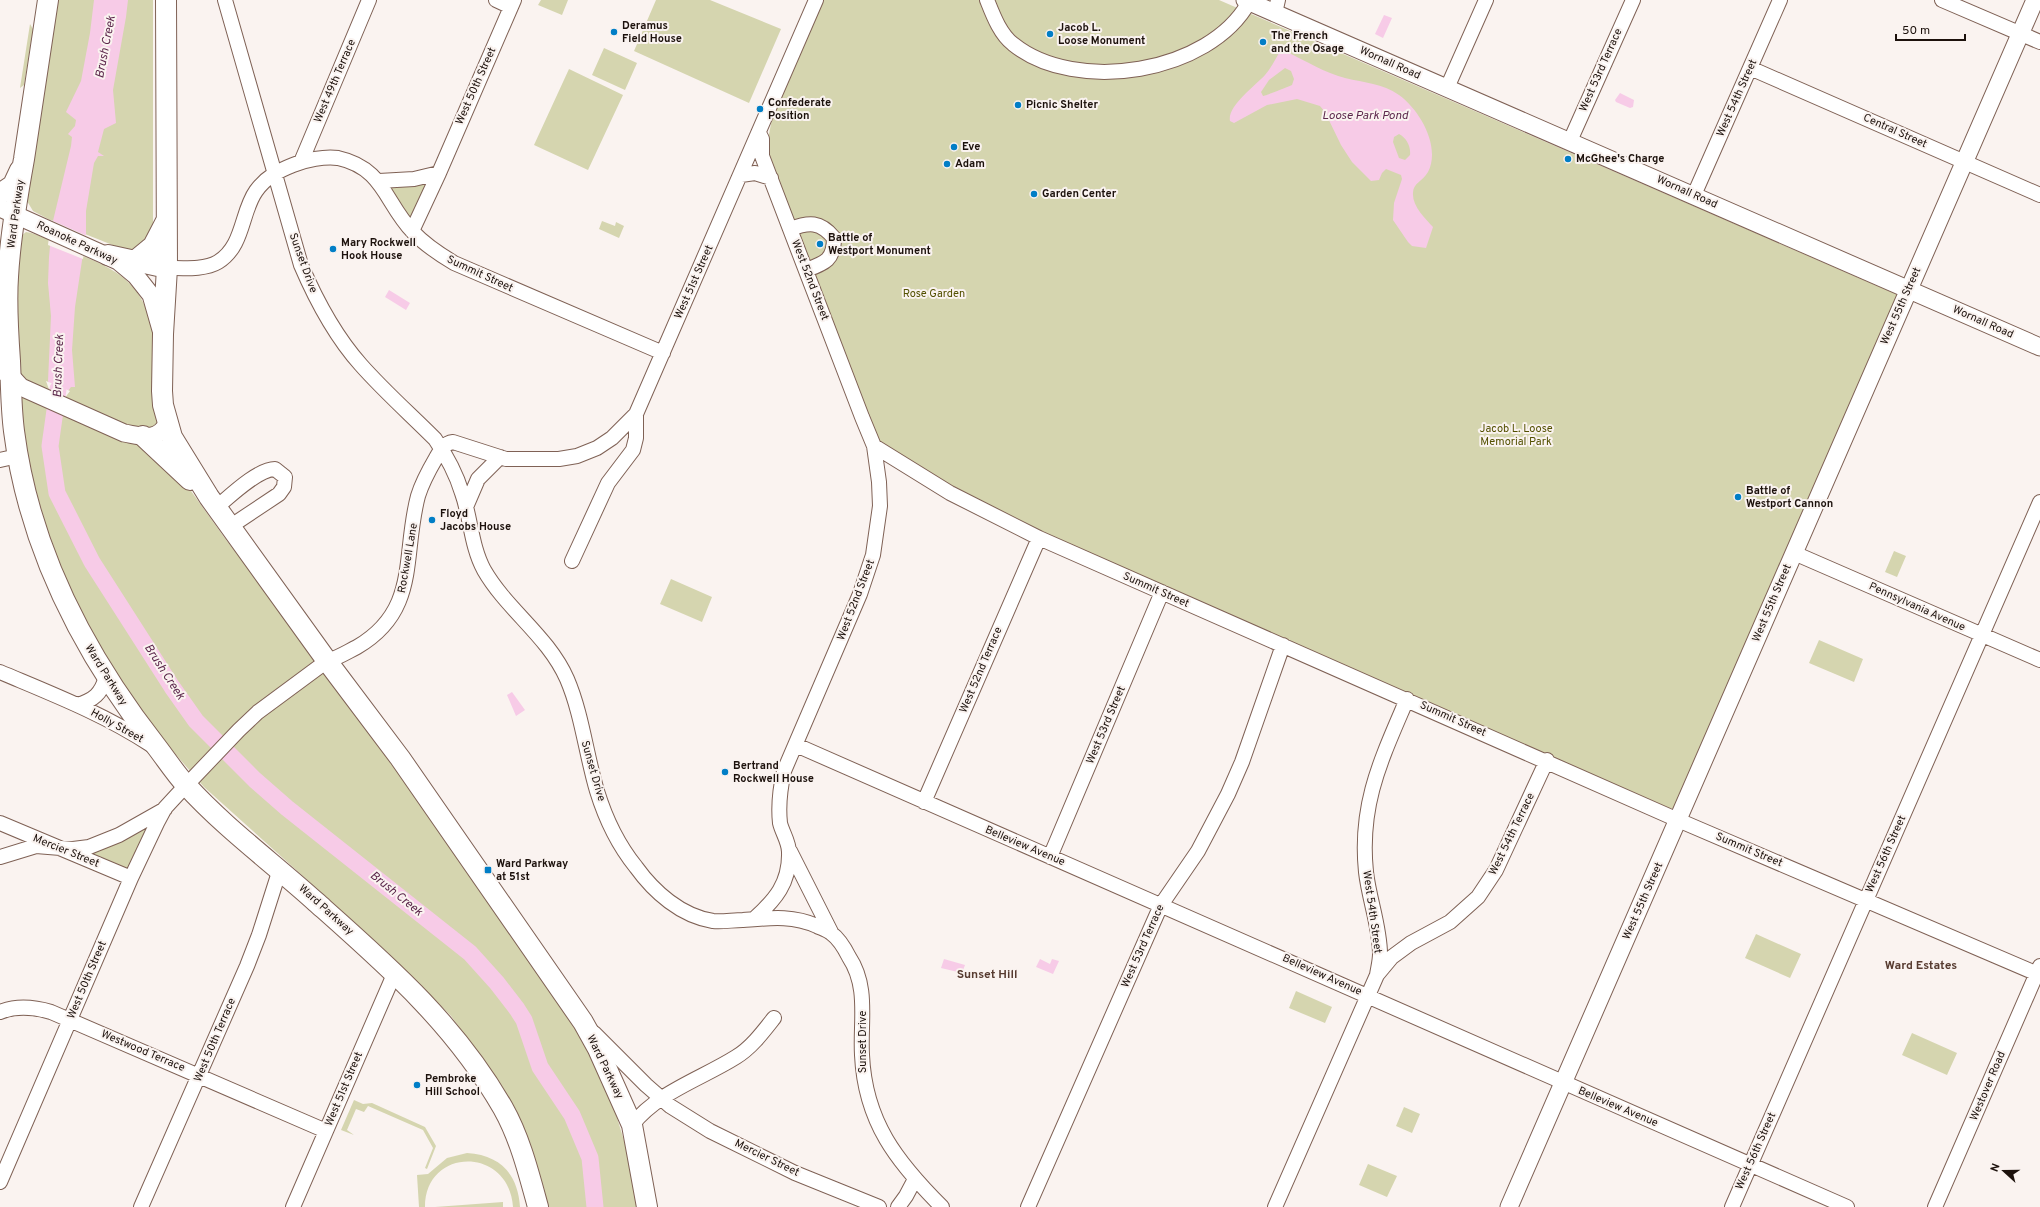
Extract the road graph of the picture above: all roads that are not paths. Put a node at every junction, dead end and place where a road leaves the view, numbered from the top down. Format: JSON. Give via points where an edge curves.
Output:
{"nodes":[{"id":1,"x":48,"y":0,"type":"edge"},
{"id":2,"x":166,"y":0,"type":"edge"},
{"id":3,"x":225,"y":0,"type":"edge"},
{"id":4,"x":369,"y":0,"type":"edge"},
{"id":5,"x":496,"y":0,"type":"edge"},
{"id":6,"x":816,"y":0,"type":"edge"},
{"id":7,"x":987,"y":0,"type":"edge"},
{"id":8,"x":1486,"y":0,"type":"edge"},
{"id":9,"x":1633,"y":0,"type":"edge"},
{"id":10,"x":1780,"y":0,"type":"edge"},
{"id":11,"x":1942,"y":0,"type":"edge"},
{"id":12,"x":2035,"y":0,"type":"edge"},
{"id":13,"x":1247,"y":1,"type":"edge"},
{"id":14,"x":513,"y":3,"type":"edge"},
{"id":15,"x":1276,"y":6,"type":"edge"},
{"id":16,"x":2020,"y":34,"type":"junction"},
{"id":17,"x":2040,"y":42,"type":"edge"},
{"id":18,"x":1750,"y":68,"type":"junction"},
{"id":19,"x":1447,"y":88,"type":"junction"},
{"id":20,"x":759,"y":134,"type":"junction"},
{"id":21,"x":1570,"y":141,"type":"junction"},
{"id":22,"x":301,"y":162,"type":"junction"},
{"id":23,"x":1965,"y":162,"type":"junction"},
{"id":24,"x":22,"y":167,"type":"junction"},
{"id":25,"x":274,"y":173,"type":"junction"},
{"id":26,"x":438,"y":173,"type":"junction"},
{"id":27,"x":741,"y":175,"type":"junction"},
{"id":28,"x":771,"y":178,"type":"junction"},
{"id":29,"x":379,"y":181,"type":"junction"},
{"id":30,"x":0,"y":194,"type":"edge"},
{"id":31,"x":1694,"y":195,"type":"junction"},
{"id":32,"x":2040,"y":195,"type":"edge"},
{"id":33,"x":7,"y":211,"type":"edge"},
{"id":34,"x":167,"y":218,"type":"junction"},
{"id":35,"x":790,"y":229,"type":"junction"},
{"id":36,"x":412,"y":231,"type":"junction"},
{"id":37,"x":99,"y":252,"type":"junction"},
{"id":38,"x":136,"y":260,"type":"junction"},
{"id":39,"x":168,"y":268,"type":"junction"},
{"id":40,"x":806,"y":270,"type":"junction"},
{"id":41,"x":1909,"y":289,"type":"junction"},
{"id":42,"x":163,"y":334,"type":"junction"},
{"id":43,"x":2040,"y":347,"type":"edge"},
{"id":44,"x":663,"y":354,"type":"junction"},
{"id":45,"x":5,"y":372,"type":"edge"},
{"id":46,"x":0,"y":398,"type":"edge"},
{"id":47,"x":636,"y":414,"type":"junction"},
{"id":48,"x":167,"y":424,"type":"junction"},
{"id":49,"x":14,"y":430,"type":"junction"},
{"id":50,"x":143,"y":436,"type":"junction"},
{"id":51,"x":874,"y":446,"type":"junction"},
{"id":52,"x":441,"y":449,"type":"junction"},
{"id":53,"x":500,"y":457,"type":"junction"},
{"id":54,"x":9,"y":458,"type":"edge"},
{"id":55,"x":213,"y":502,"type":"junction"},
{"id":56,"x":2040,"y":502,"type":"edge"},
{"id":57,"x":466,"y":507,"type":"junction"},
{"id":58,"x":231,"y":526,"type":"junction"},
{"id":59,"x":1039,"y":538,"type":"junction"},
{"id":60,"x":1794,"y":553,"type":"junction"},
{"id":61,"x":572,"y":561,"type":"dead end"},
{"id":62,"x":1162,"y":592,"type":"junction"},
{"id":63,"x":1982,"y":635,"type":"junction"},
{"id":64,"x":1283,"y":645,"type":"junction"},
{"id":65,"x":2040,"y":660,"type":"edge"},
{"id":66,"x":327,"y":661,"type":"junction"},
{"id":67,"x":0,"y":672,"type":"edge"},
{"id":68,"x":106,"y":677,"type":"junction"},
{"id":69,"x":1407,"y":699,"type":"junction"},
{"id":70,"x":77,"y":705,"type":"junction"},
{"id":71,"x":796,"y":745,"type":"junction"},
{"id":72,"x":157,"y":747,"type":"junction"},
{"id":73,"x":1546,"y":760,"type":"junction"},
{"id":74,"x":186,"y":785,"type":"junction"},
{"id":75,"x":924,"y":802,"type":"junction"},
{"id":76,"x":165,"y":808,"type":"junction"},
{"id":77,"x":1678,"y":820,"type":"junction"},
{"id":78,"x":0,"y":823,"type":"edge"},
{"id":79,"x":58,"y":847,"type":"junction"},
{"id":80,"x":790,"y":851,"type":"junction"},
{"id":81,"x":0,"y":857,"type":"edge"},
{"id":82,"x":1050,"y":857,"type":"junction"},
{"id":83,"x":280,"y":869,"type":"junction"},
{"id":84,"x":131,"y":878,"type":"junction"},
{"id":85,"x":1866,"y":900,"type":"junction"},
{"id":86,"x":1161,"y":905,"type":"junction"},
{"id":87,"x":754,"y":919,"type":"junction"},
{"id":88,"x":831,"y":932,"type":"junction"},
{"id":89,"x":395,"y":972,"type":"junction"},
{"id":90,"x":2039,"y":972,"type":"edge"},
{"id":91,"x":1377,"y":975,"type":"junction"},
{"id":92,"x":1367,"y":995,"type":"junction"},
{"id":93,"x":0,"y":1012,"type":"edge"},
{"id":94,"x":774,"y":1018,"type":"dead end"},
{"id":95,"x":70,"y":1020,"type":"junction"},
{"id":96,"x":583,"y":1022,"type":"junction"},
{"id":97,"x":199,"y":1076,"type":"junction"},
{"id":98,"x":1563,"y":1083,"type":"junction"},
{"id":99,"x":662,"y":1098,"type":"junction"},
{"id":100,"x":632,"y":1125,"type":"junction"},
{"id":101,"x":326,"y":1131,"type":"junction"},
{"id":102,"x":1750,"y":1165,"type":"junction"},
{"id":103,"x":914,"y":1179,"type":"junction"},
{"id":104,"x":0,"y":1182,"type":"edge"},
{"id":105,"x":141,"y":1207,"type":"edge"},
{"id":106,"x":293,"y":1207,"type":"edge"},
{"id":107,"x":538,"y":1207,"type":"edge"},
{"id":108,"x":647,"y":1207,"type":"edge"},
{"id":109,"x":879,"y":1207,"type":"edge"},
{"id":110,"x":898,"y":1207,"type":"edge"},
{"id":111,"x":942,"y":1207,"type":"edge"},
{"id":112,"x":1028,"y":1207,"type":"edge"},
{"id":113,"x":1275,"y":1207,"type":"edge"},
{"id":114,"x":1509,"y":1207,"type":"edge"},
{"id":115,"x":1732,"y":1207,"type":"edge"},
{"id":116,"x":1847,"y":1207,"type":"edge"},
{"id":117,"x":1935,"y":1207,"type":"edge"}],
"edges":[{"from":1,"to":24,"type":"highway","name":"Ward Parkway"},
{"from":2,"to":34,"type":"highway","name":"Ward Parkway"},
{"from":3,"to":25,"type":"street","name":"Sunset Drive"},
{"from":4,"to":22,"type":"street","name":"West 49th Terrace"},
{"from":5,"to":14,"type":"street"},
{"from":6,"to":20,"type":"street","name":"West 51st Street"},
{"from":7,"to":13,"type":"street","via":[[996,21],[1013,45],[1054,65],[1087,72],[1148,67],[1185,57],[1239,18]]},
{"from":8,"to":19,"type":"street"},
{"from":9,"to":21,"type":"street","name":"West 53rd Terrace"},
{"from":10,"to":18,"type":"street","name":"West 54th Street"},
{"from":11,"to":16,"type":"street"},
{"from":12,"to":16,"type":"main road","name":"West 55th Street"},
{"from":13,"to":15,"type":"main road","name":"Wornall Road"},
{"from":14,"to":26,"type":"street","name":"West 50th Street"},
{"from":15,"to":19,"type":"main road","name":"Wornall Road"},
{"from":16,"to":17,"type":"street"},
{"from":16,"to":23,"type":"main road","name":"West 55th Street"},
{"from":18,"to":23,"type":"street","name":"Central Street"},
{"from":18,"to":31,"type":"street","name":"West 54th Street"},
{"from":19,"to":21,"type":"main road","name":"Wornall Road"},
{"from":20,"to":27,"type":"street","name":"West 51st Street"},
{"from":20,"to":28,"type":"street","name":"West 52nd Street","via":[[762,139],[762,156]]},
{"from":21,"to":31,"type":"main road","name":"Wornall Road"},
{"from":22,"to":25,"type":"street","name":"Summit Street"},
{"from":22,"to":29,"type":"street","name":"Summit Street","via":[[334,157],[351,161],[363,167]]},
{"from":23,"to":32,"type":"street","name":"Central Street"},
{"from":23,"to":41,"type":"main road","name":"West 55th Street"},
{"from":24,"to":30,"type":"highway","via":[[13,186]]},
{"from":24,"to":33,"type":"highway","name":"Ward Parkway"},
{"from":25,"to":39,"type":"street","name":"Summit Street","via":[[255,192],[235,243],[225,257],[206,266]]},
{"from":25,"to":52,"type":"street","name":"Sunset Drive","via":[[301,265],[323,312],[360,364],[435,439]]},
{"from":26,"to":29,"type":"street","via":[[414,179]]},
{"from":26,"to":36,"type":"street","name":"West 50th Street"},
{"from":27,"to":28,"type":"street","via":[[755,173]]},
{"from":27,"to":44,"type":"street","name":"West 51st Street"},
{"from":28,"to":35,"type":"street","name":"West 52nd Street"},
{"from":29,"to":36,"type":"street","name":"Summit Street"},
{"from":31,"to":41,"type":"main road","name":"Wornall Road"},
{"from":33,"to":37,"type":"main road","name":"Roanoke Parkway"},
{"from":33,"to":45,"type":"highway","name":"Ward Parkway"},
{"from":34,"to":38,"type":"highway","via":[[153,246]]},
{"from":34,"to":39,"type":"highway","name":"Ward Parkway"},
{"from":35,"to":40,"type":"street","name":"West 52nd Street"},
{"from":35,"to":40,"type":"street","via":[[807,223],[818,225],[828,230],[834,238],[834,249],[829,258],[823,264]]},
{"from":36,"to":44,"type":"street","name":"Summit Street","via":[[431,249],[454,263]]},
{"from":37,"to":38,"type":"highway"},
{"from":37,"to":42,"type":"main road","name":"Roanoke Parkway","via":[[136,276],[151,296]]},
{"from":38,"to":39,"type":"highway"},
{"from":39,"to":42,"type":"highway","name":"Ward Parkway"},
{"from":40,"to":51,"type":"street","name":"West 52nd Street"},
{"from":41,"to":43,"type":"main road","name":"Wornall Road"},
{"from":41,"to":60,"type":"main road","name":"West 55th Street"},
{"from":42,"to":48,"type":"highway","name":"Ward Parkway","via":[[163,405]]},
{"from":44,"to":47,"type":"street","name":"West 51st Street"},
{"from":45,"to":49,"type":"highway","name":"Ward Parkway"},
{"from":45,"to":50,"type":"main road","via":[[21,387],[41,391],[78,407],[124,433]]},
{"from":46,"to":49,"type":"highway"},
{"from":47,"to":53,"type":"street","via":[[612,438],[597,448],[577,456],[559,459]]},
{"from":47,"to":61,"type":"street","name":"West 51st Street","via":[[633,450],[608,483]]},
{"from":48,"to":50,"type":"main road","via":[[162,433]]},
{"from":48,"to":55,"type":"highway","name":"Ward Parkway","via":[[184,459]]},
{"from":49,"to":54,"type":"highway","name":"Ward Parkway"},
{"from":50,"to":55,"type":"highway"},
{"from":51,"to":59,"type":"street","name":"Summit Street","via":[[950,493]]},
{"from":51,"to":71,"type":"street","name":"West 52nd Street","via":[[880,506],[871,563]]},
{"from":52,"to":53,"type":"street","via":[[453,442]]},
{"from":52,"to":57,"type":"street","name":"Sunset Drive","via":[[463,493]]},
{"from":52,"to":66,"type":"street","name":"Rockwell Lane","via":[[418,496],[403,595],[397,607],[380,631],[336,659]]},
{"from":53,"to":57,"type":"street","via":[[478,479]]},
{"from":54,"to":68,"type":"highway","name":"Ward Parkway","via":[[28,499],[60,591],[82,637]]},
{"from":55,"to":58,"type":"highway","name":"Ward Parkway"},
{"from":55,"to":58,"type":"street","via":[[268,469],[275,469],[284,477],[284,487],[279,494]]},
{"from":56,"to":63,"type":"street","name":"West 56th Street"},
{"from":57,"to":87,"type":"street","name":"Sunset Drive","via":[[474,544],[483,569],[548,646],[566,677],[597,792],[611,826],[635,867],[657,891],[698,917],[715,921]]},
{"from":58,"to":66,"type":"highway","name":"Ward Parkway"},
{"from":59,"to":62,"type":"street","name":"Summit Street"},
{"from":59,"to":75,"type":"street","name":"West 52nd Terrace"},
{"from":60,"to":63,"type":"street","name":"Pennsylvania Avenue"},
{"from":60,"to":77,"type":"main road","name":"West 55th Street"},
{"from":62,"to":64,"type":"street","name":"Summit Street"},
{"from":62,"to":82,"type":"street","name":"West 53rd Street"},
{"from":63,"to":65,"type":"street","name":"Pennsylvania Avenue"},
{"from":63,"to":85,"type":"street","name":"West 56th Street"},
{"from":64,"to":69,"type":"street","name":"Summit Street"},
{"from":64,"to":86,"type":"street","name":"West 53rd Terrace","via":[[1242,762],[1228,794],[1198,851]]},
{"from":66,"to":74,"type":"street","name":"Rockwell Lane","via":[[274,699],[239,730]]},
{"from":66,"to":96,"type":"highway","name":"Ward Parkway","via":[[400,758]]},
{"from":67,"to":70,"type":"street","name":"Holly Street"},
{"from":68,"to":70,"type":"street","name":"Holly Street","via":[[98,695],[91,701]]},
{"from":68,"to":72,"type":"highway","name":"Ward Parkway"},
{"from":69,"to":73,"type":"street","name":"Summit Street"},
{"from":69,"to":91,"type":"street","name":"West 54th Street","via":[[1378,767],[1366,819],[1366,872],[1380,954]]},
{"from":70,"to":72,"type":"street","name":"Holly Street"},
{"from":71,"to":75,"type":"street","name":"Belleview Avenue"},
{"from":71,"to":80,"type":"street","name":"West 52nd Street","via":[[784,771],[778,799],[780,824]]},
{"from":72,"to":74,"type":"highway","name":"Ward Parkway"},
{"from":73,"to":77,"type":"street","name":"Summit Street"},
{"from":73,"to":91,"type":"street","name":"West 54th Terrace","via":[[1496,870],[1478,898],[1450,922],[1412,942],[1392,957]]},
{"from":74,"to":76,"type":"street","name":"West 50th Street"},
{"from":74,"to":83,"type":"highway","name":"Ward Parkway","via":[[234,831]]},
{"from":75,"to":82,"type":"street","name":"Belleview Avenue"},
{"from":76,"to":79,"type":"street","via":[[119,835],[89,847]]},
{"from":76,"to":84,"type":"street","name":"West 50th Street"},
{"from":77,"to":85,"type":"street","name":"Summit Street"},
{"from":77,"to":98,"type":"main road","name":"West 55th Street"},
{"from":78,"to":79,"type":"street","name":"Mercier Street"},
{"from":79,"to":81,"type":"street","via":[[36,846]]},
{"from":79,"to":84,"type":"street","name":"Mercier Street"},
{"from":80,"to":87,"type":"street","name":"West 52nd Street","via":[[782,888],[772,903]]},
{"from":80,"to":88,"type":"street","name":"Sunset Drive"},
{"from":82,"to":86,"type":"street","name":"Belleview Avenue"},
{"from":83,"to":89,"type":"highway","name":"Ward Parkway"},
{"from":83,"to":97,"type":"street","name":"West 50th Terrace","via":[[259,935]]},
{"from":84,"to":95,"type":"street","name":"West 50th Street"},
{"from":85,"to":90,"type":"street","name":"Summit Street"},
{"from":85,"to":102,"type":"street","name":"West 56th Street"},
{"from":86,"to":92,"type":"street","name":"Belleview Avenue"},
{"from":86,"to":112,"type":"street","name":"West 53rd Terrace"},
{"from":87,"to":88,"type":"street","name":"Sunset Drive","via":[[792,918]]},
{"from":88,"to":103,"type":"street","name":"Sunset Drive","via":[[851,959],[861,983],[863,1077],[870,1106],[879,1129]]},
{"from":89,"to":101,"type":"street","name":"West 51st Street"},
{"from":89,"to":107,"type":"highway","name":"Ward Parkway","via":[[430,1007],[471,1059],[505,1111],[528,1167]]},
{"from":90,"to":117,"type":"street","name":"Westover Road"},
{"from":91,"to":92,"type":"street","name":"West 54th Street"},
{"from":92,"to":98,"type":"street","name":"Belleview Avenue"},
{"from":92,"to":113,"type":"street","name":"West 54th Street"},
{"from":93,"to":95,"type":"street","name":"Westwood Terrace","via":[[21,1007],[38,1008]]},
{"from":94,"to":99,"type":"street","via":[[757,1039],[737,1057]]},
{"from":95,"to":97,"type":"street","name":"Westwood Terrace"},
{"from":95,"to":104,"type":"street","name":"West 50th Street"},
{"from":96,"to":99,"type":"street","name":"Mercier Street"},
{"from":96,"to":100,"type":"highway","name":"Ward Parkway"},
{"from":97,"to":101,"type":"street","name":"Westwood Terrace"},
{"from":97,"to":105,"type":"street","name":"West 50th Terrace"},
{"from":98,"to":102,"type":"street","name":"Belleview Avenue"},
{"from":98,"to":114,"type":"main road","name":"West 55th Street"},
{"from":99,"to":100,"type":"street","via":[[642,1112]]},
{"from":99,"to":109,"type":"street","name":"Mercier Street","via":[[670,1106],[710,1131],[795,1173]]},
{"from":100,"to":108,"type":"highway","name":"Ward Parkway"},
{"from":101,"to":106,"type":"street","name":"West 51st Street"},
{"from":102,"to":115,"type":"street","name":"West 56th Street"},
{"from":102,"to":116,"type":"street","name":"Belleview Avenue"},
{"from":103,"to":110,"type":"street"},
{"from":103,"to":111,"type":"street","name":"Sunset Drive"}]}
